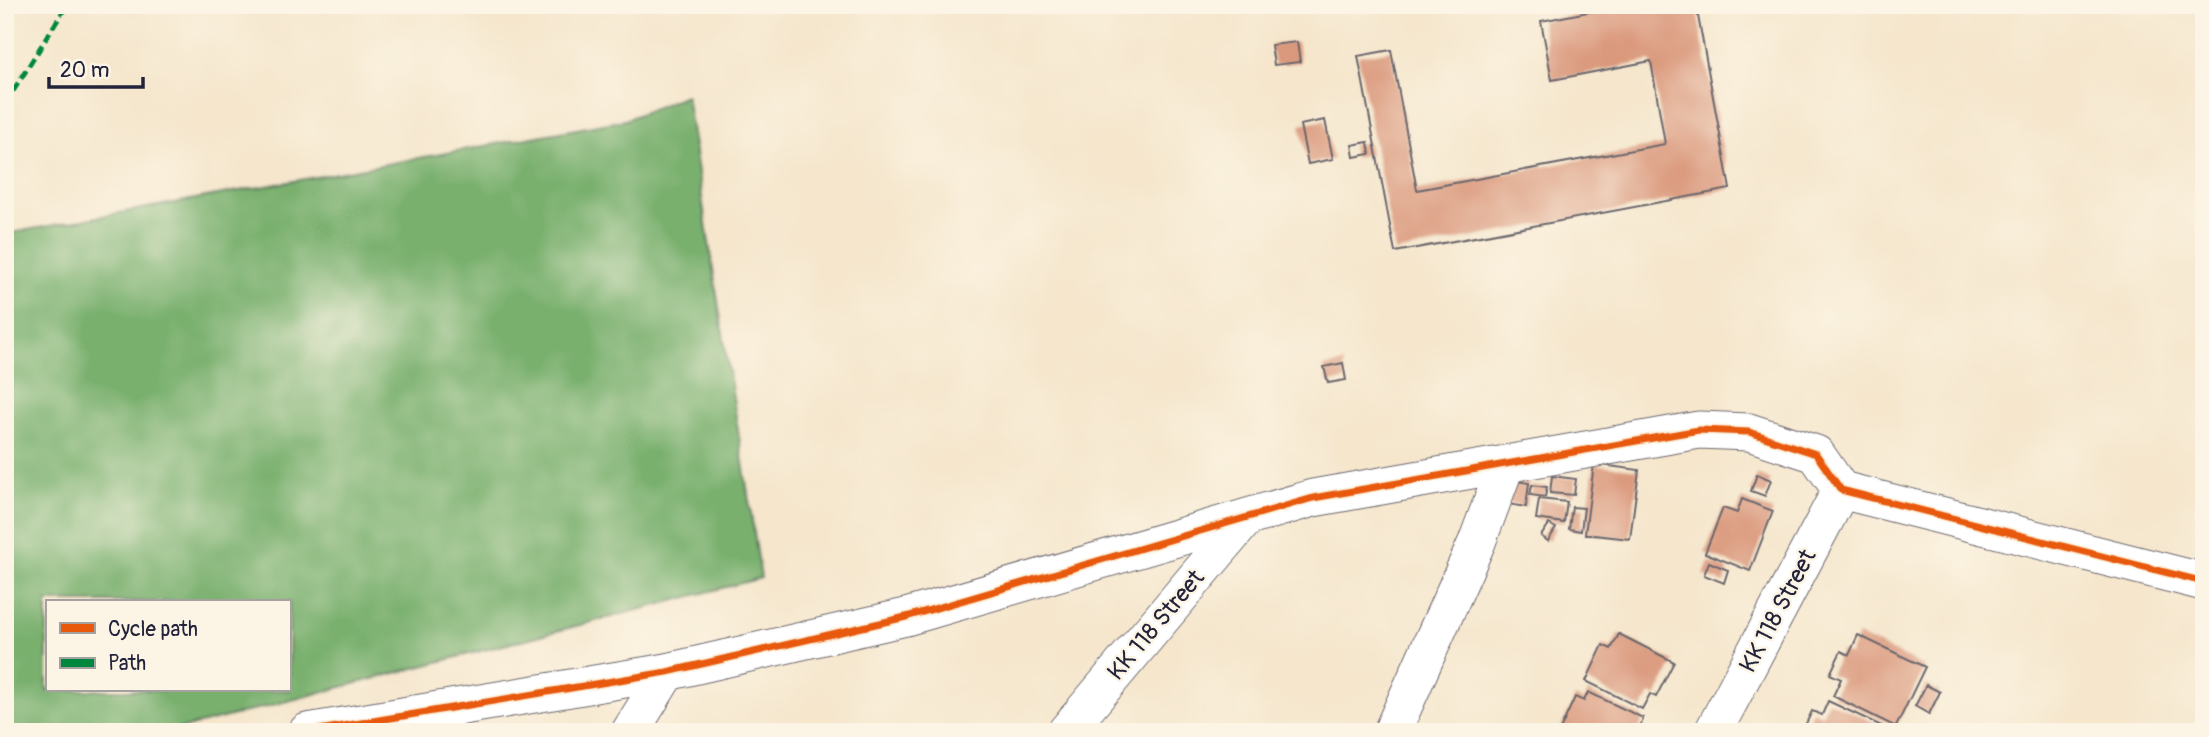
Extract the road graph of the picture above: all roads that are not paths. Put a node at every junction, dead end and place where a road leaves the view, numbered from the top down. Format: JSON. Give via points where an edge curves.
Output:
{"nodes":[{"id":1,"x":1506,"y":464,"type":"junction"},
{"id":2,"x":1841,"y":490,"type":"junction"},
{"id":3,"x":1246,"y":518,"type":"junction"},
{"id":4,"x":2204,"y":582,"type":"edge"},
{"id":5,"x":667,"y":672,"type":"junction"},
{"id":6,"x":307,"y":732,"type":"edge"},
{"id":7,"x":630,"y":732,"type":"edge"},
{"id":8,"x":1066,"y":732,"type":"edge"},
{"id":9,"x":1392,"y":732,"type":"edge"},
{"id":10,"x":1713,"y":732,"type":"edge"}],
"edges":[{"from":1,"to":2,"type":"street","via":[[1699,430],[1749,432],[1816,454]]},
{"from":1,"to":3,"type":"street","via":[[1312,498]]},
{"from":1,"to":9,"type":"street","via":[[1477,542]]},
{"from":2,"to":4,"type":"street"},
{"from":2,"to":10,"type":"street","name":"KK 118 Street"},
{"from":3,"to":5,"type":"street","via":[[906,617]]},
{"from":3,"to":8,"type":"street","name":"KK 118 Street"},
{"from":5,"to":6,"type":"street"},
{"from":5,"to":7,"type":"street"}]}
